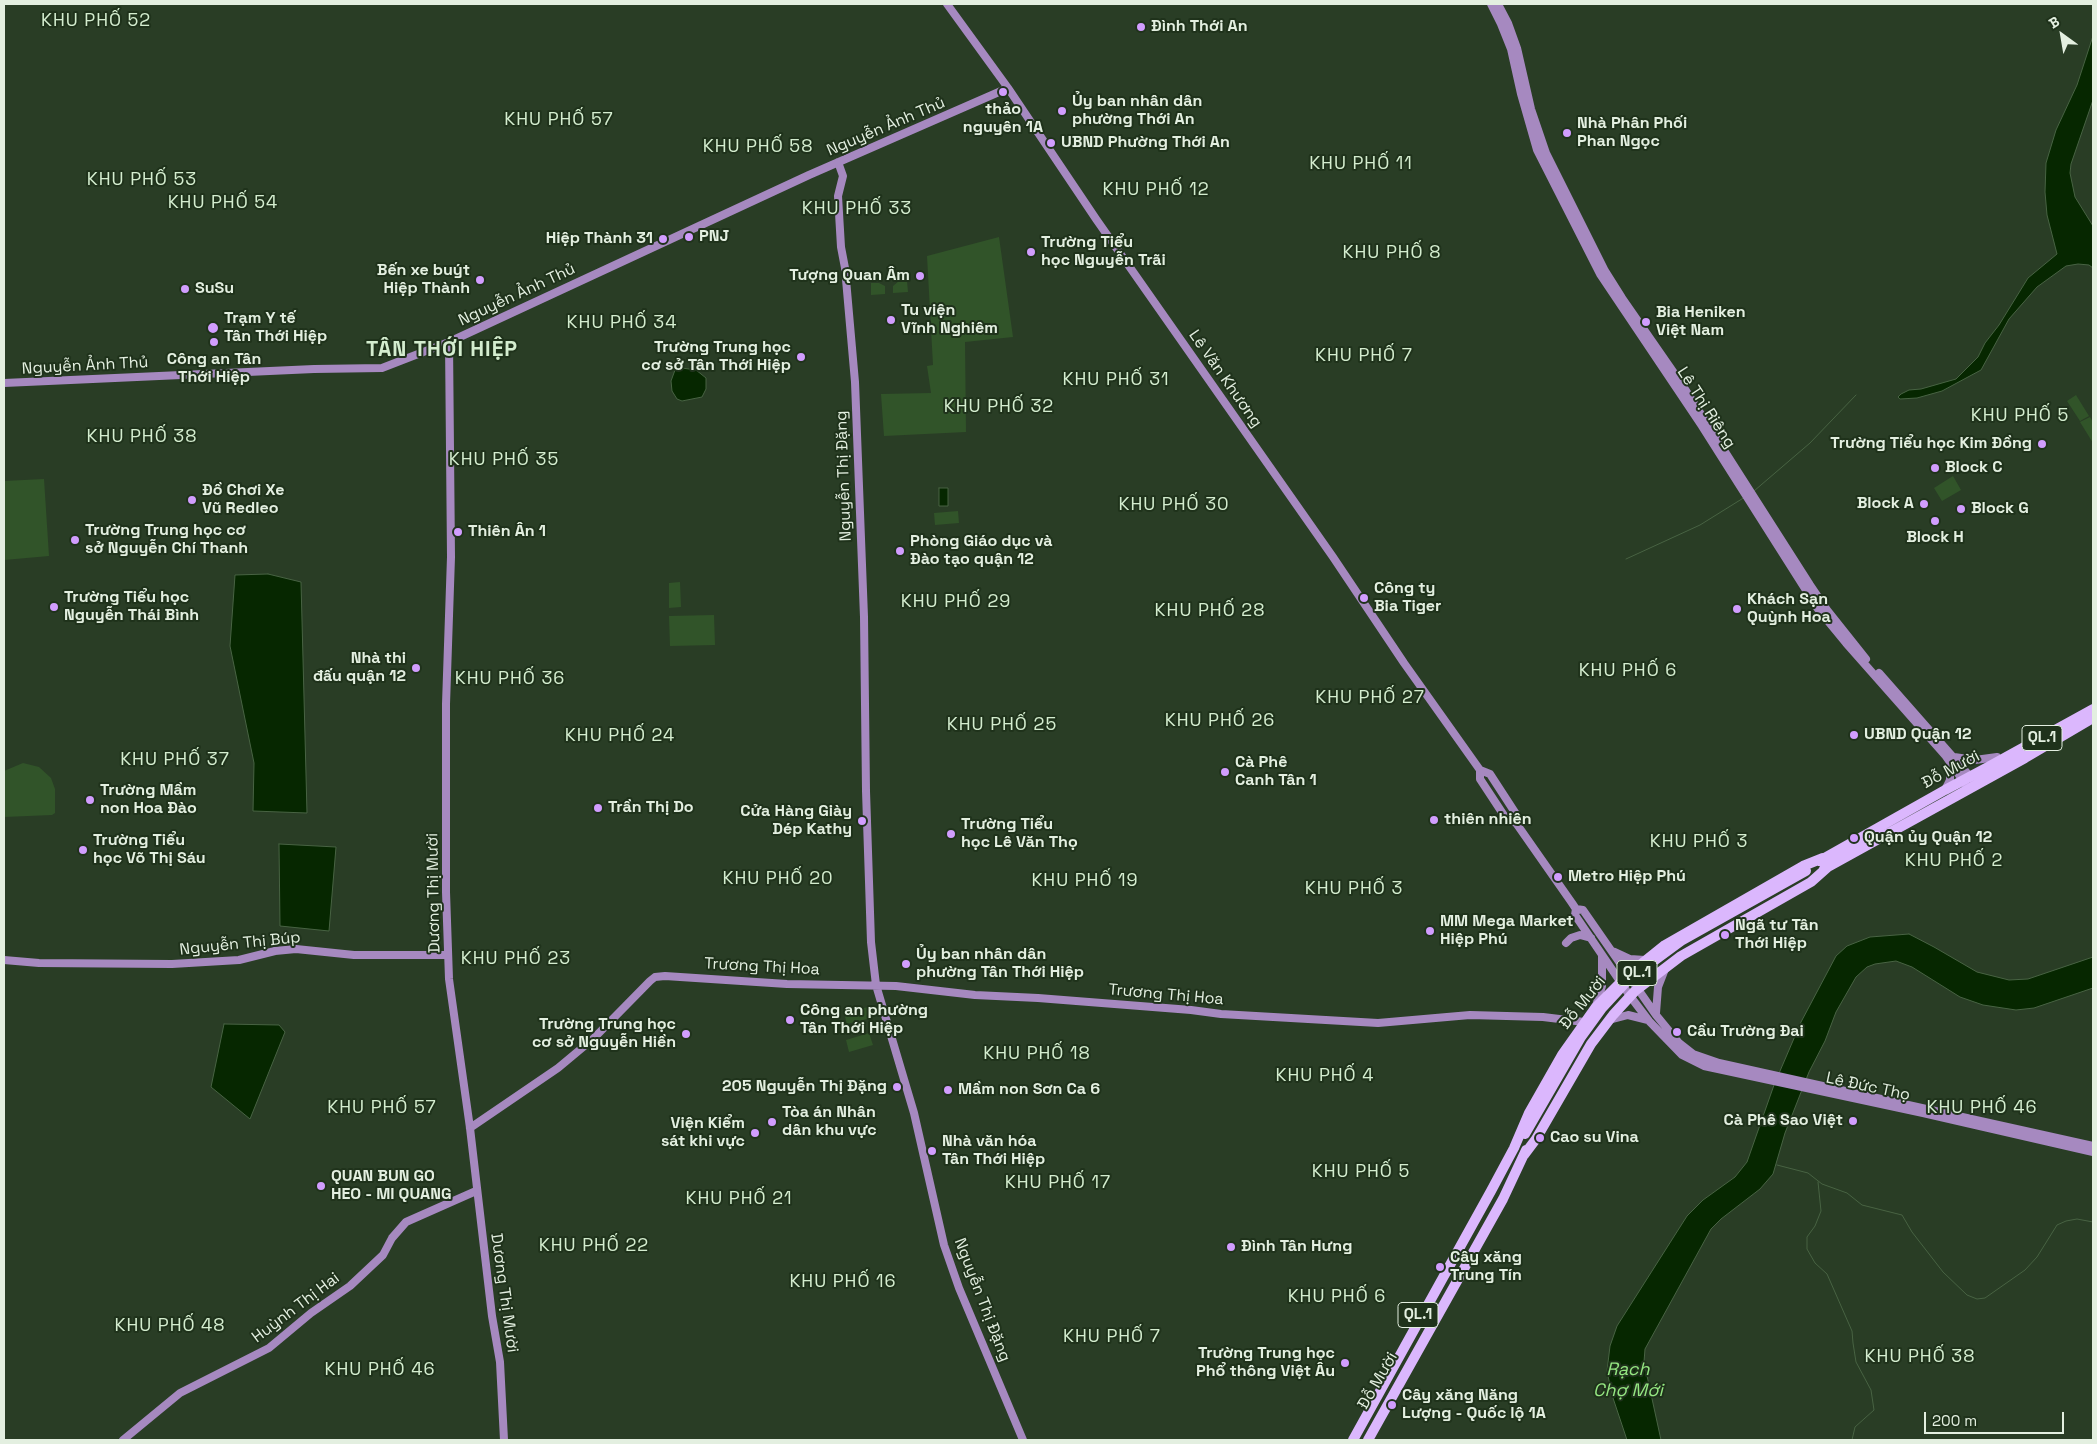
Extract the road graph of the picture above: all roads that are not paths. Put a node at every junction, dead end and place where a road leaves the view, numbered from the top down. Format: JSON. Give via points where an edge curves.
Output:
{"nodes":[{"id":1,"x":947,"y":4,"type":"edge"},
{"id":2,"x":1490,"y":4,"type":"edge"},
{"id":3,"x":1498,"y":4,"type":"edge"},
{"id":4,"x":1008,"y":88,"type":"junction"},
{"id":5,"x":838,"y":162,"type":"junction"},
{"id":6,"x":449,"y":342,"type":"junction"},
{"id":7,"x":4,"y":384,"type":"edge"},
{"id":8,"x":1745,"y":488,"type":"junction"},
{"id":9,"x":2093,"y":703,"type":"edge"},
{"id":10,"x":2093,"y":709,"type":"edge"},
{"id":11,"x":2093,"y":718,"type":"edge"},
{"id":12,"x":2093,"y":725,"type":"edge"},
{"id":13,"x":1997,"y":757,"type":"junction"},
{"id":14,"x":2024,"y":758,"type":"junction"},
{"id":15,"x":1952,"y":760,"type":"junction"},
{"id":16,"x":1990,"y":766,"type":"junction"},
{"id":17,"x":1968,"y":784,"type":"junction"},
{"id":18,"x":1945,"y":790,"type":"junction"},
{"id":19,"x":1826,"y":862,"type":"junction"},
{"id":20,"x":1576,"y":909,"type":"junction"},
{"id":21,"x":1592,"y":939,"type":"junction"},
{"id":22,"x":1566,"y":943,"type":"dead end"},
{"id":23,"x":1612,"y":950,"type":"junction"},
{"id":24,"x":1602,"y":954,"type":"junction"},
{"id":25,"x":448,"y":956,"type":"junction"},
{"id":26,"x":4,"y":960,"type":"edge"},
{"id":27,"x":1642,"y":962,"type":"junction"},
{"id":28,"x":1666,"y":966,"type":"junction"},
{"id":29,"x":1629,"y":974,"type":"junction"},
{"id":30,"x":1651,"y":978,"type":"junction"},
{"id":31,"x":1620,"y":982,"type":"junction"},
{"id":32,"x":876,"y":985,"type":"junction"},
{"id":33,"x":1639,"y":988,"type":"junction"},
{"id":34,"x":1609,"y":993,"type":"junction"},
{"id":35,"x":1630,"y":996,"type":"junction"},
{"id":36,"x":1622,"y":1005,"type":"junction"},
{"id":37,"x":1596,"y":1007,"type":"junction"},
{"id":38,"x":1656,"y":1015,"type":"junction"},
{"id":39,"x":1609,"y":1020,"type":"junction"},
{"id":40,"x":1649,"y":1021,"type":"junction"},
{"id":41,"x":1584,"y":1022,"type":"junction"},
{"id":42,"x":1691,"y":1056,"type":"junction"},
{"id":43,"x":470,"y":1128,"type":"junction"},
{"id":44,"x":2023,"y":1133,"type":"junction"},
{"id":45,"x":1528,"y":1135,"type":"junction"},
{"id":46,"x":2093,"y":1146,"type":"edge"},
{"id":47,"x":1514,"y":1148,"type":"junction"},
{"id":48,"x":2093,"y":1152,"type":"edge"},
{"id":49,"x":1524,"y":1155,"type":"junction"},
{"id":50,"x":476,"y":1191,"type":"junction"},
{"id":51,"x":1491,"y":1191,"type":"junction"},
{"id":52,"x":1434,"y":1318,"type":"junction"},
{"id":53,"x":124,"y":1440,"type":"edge"},
{"id":54,"x":504,"y":1440,"type":"edge"},
{"id":55,"x":1023,"y":1440,"type":"edge"},
{"id":56,"x":1346,"y":1440,"type":"edge"},
{"id":57,"x":1353,"y":1440,"type":"edge"},
{"id":58,"x":1362,"y":1440,"type":"edge"},
{"id":59,"x":1368,"y":1440,"type":"edge"}],
"edges":[{"from":1,"to":4,"type":"street","name":"Lê Văn Khương"},
{"from":2,"to":8,"type":"street","name":"Lê Thị Riêng","via":[[1511,50],[1537,150],[1582,241],[1600,274]]},
{"from":3,"to":8,"type":"street","name":"Lê Thị Riêng","via":[[1517,48],[1531,109],[1546,153],[1591,245]]},
{"from":4,"to":5,"type":"street","name":"Nguyễn Ảnh Thủ"},
{"from":4,"to":20,"type":"street","name":"Lê Văn Khương","via":[[1480,770],[1480,780],[1507,820],[1516,823]]},
{"from":5,"to":6,"type":"street","name":"Nguyễn Ảnh Thủ"},
{"from":5,"to":32,"type":"street","name":"Nguyễn Thị Đặng","via":[[843,176],[838,196],[841,248],[855,382],[871,942]]},
{"from":6,"to":7,"type":"street","name":"Nguyễn Ảnh Thủ","via":[[376,369]]},
{"from":6,"to":25,"type":"street","name":"Dương Thị Mười"},
{"from":8,"to":15,"type":"street","name":"Lê Thị Riêng","via":[[1804,589],[1827,621]]},
{"from":9,"to":13,"type":"highway","name":"Đỗ Mười","number":"QL.1"},
{"from":10,"to":16,"type":"highway","name":"Đỗ Mười","number":"QL.1"},
{"from":11,"to":14,"type":"highway","name":"Đỗ Mười","number":"QL.1"},
{"from":12,"to":14,"type":"highway","name":"Đỗ Mười","number":"QL.1","via":[[2054,747]]},
{"from":13,"to":15,"type":"street"},
{"from":13,"to":16,"type":"highway","number":"QL.1"},
{"from":14,"to":17,"type":"highway","name":"Đỗ Mười","number":"QL.1"},
{"from":15,"to":17,"type":"street","name":"Lê Thị Riêng"},
{"from":15,"to":18,"type":"street","via":[[1950,780]]},
{"from":16,"to":17,"type":"highway","name":"Đỗ Mười","number":"QL.1"},
{"from":17,"to":18,"type":"highway","name":"Đỗ Mười","number":"QL.1"},
{"from":17,"to":19,"type":"highway","name":"Đỗ Mười","number":"QL.1","via":[[1934,807]]},
{"from":18,"to":19,"type":"highway","name":"Đỗ Mười","number":"QL.1"},
{"from":19,"to":27,"type":"highway","name":"Đỗ Mười","number":"QL.1","via":[[1803,866],[1731,906]]},
{"from":19,"to":28,"type":"highway","name":"Đỗ Mười","number":"QL.1","via":[[1812,882]]},
{"from":19,"to":45,"type":"highway","name":"Đỗ Mười","number":"QL.1","via":[[1683,946],[1630,986],[1582,1044]]},
{"from":20,"to":21,"type":"street","name":"Lê Văn Khương","via":[[1575,915]]},
{"from":20,"to":23,"type":"street","name":"Lê Văn Khương","via":[[1583,910]]},
{"from":21,"to":22,"type":"street","via":[[1580,935]]},
{"from":21,"to":24,"type":"street","name":"Lê Văn Khương"},
{"from":23,"to":27,"type":"street"},
{"from":23,"to":29,"type":"street","name":"Lê Văn Khương"},
{"from":24,"to":31,"type":"street","name":"Lê Văn Khương"},
{"from":24,"to":37,"type":"street","via":[[1602,986]]},
{"from":25,"to":26,"type":"street","name":"Nguyễn Thị Búp","via":[[354,955],[296,949],[239,960],[172,964]]},
{"from":25,"to":43,"type":"street","name":"Dương Thị Mười"},
{"from":27,"to":29,"type":"highway","name":"Đỗ Mười","number":"QL.1"},
{"from":27,"to":30,"type":"highway"},
{"from":28,"to":30,"type":"highway","name":"Đỗ Mười","number":"QL.1"},
{"from":28,"to":38,"type":"street","via":[[1658,987]]},
{"from":29,"to":31,"type":"highway","name":"Đỗ Mười","number":"QL.1"},
{"from":29,"to":33,"type":"street","name":"Lê Văn Khương"},
{"from":30,"to":33,"type":"highway","name":"Đỗ Mười","number":"QL.1"},
{"from":31,"to":34,"type":"highway","name":"Đỗ Mười","number":"QL.1"},
{"from":31,"to":35,"type":"street","name":"Lê Văn Khương"},
{"from":32,"to":41,"type":"street","name":"Trương Thị Hoa","via":[[1378,1024],[1470,1015]]},
{"from":32,"to":43,"type":"street","name":"Trương Thị Hoa","via":[[776,984],[682,976],[654,978],[594,1038],[525,1092]]},
{"from":32,"to":55,"type":"street","name":"Nguyễn Thị Đặng","via":[[921,1139],[944,1245]]},
{"from":33,"to":35,"type":"highway","name":"Đỗ Mười","number":"QL.1"},
{"from":33,"to":38,"type":"street"},
{"from":34,"to":36,"type":"highway"},
{"from":34,"to":37,"type":"highway","name":"Đỗ Mười","number":"QL.1"},
{"from":35,"to":36,"type":"highway","name":"Đỗ Mười","number":"QL.1"},
{"from":35,"to":40,"type":"street"},
{"from":36,"to":39,"type":"highway","name":"Đỗ Mười","number":"QL.1"},
{"from":37,"to":41,"type":"highway","name":"Đỗ Mười","number":"QL.1"},
{"from":38,"to":42,"type":"street"},
{"from":39,"to":40,"type":"street","via":[[1628,1015]]},
{"from":39,"to":49,"type":"highway","name":"Đỗ Mười","number":"QL.1"},
{"from":40,"to":42,"type":"street","via":[[1678,1052]]},
{"from":41,"to":47,"type":"highway","name":"Đỗ Mười","number":"QL.1","via":[[1529,1113]]},
{"from":42,"to":44,"type":"street","name":"Lê Đức Thọ","via":[[1704,1066],[1814,1086]]},
{"from":43,"to":50,"type":"street","name":"Dương Thị Mười"},
{"from":44,"to":46,"type":"street","name":"Lê Đức Thọ"},
{"from":44,"to":48,"type":"street","name":"Lê Đức Thọ"},
{"from":45,"to":47,"type":"highway","name":"Đỗ Mười","number":"QL.1"},
{"from":45,"to":49,"type":"highway","name":"Đỗ Mười","number":"QL.1"},
{"from":47,"to":51,"type":"highway","name":"Đỗ Mười","number":"QL.1"},
{"from":49,"to":52,"type":"highway","name":"Đỗ Mười","number":"QL.1"},
{"from":50,"to":53,"type":"street","name":"Huỳnh Thị Hai","via":[[406,1222],[383,1255],[350,1286],[269,1348],[180,1393]]},
{"from":50,"to":54,"type":"street","name":"Dương Thị Mười","via":[[502,1386]]},
{"from":51,"to":56,"type":"highway","name":"Đỗ Mười","number":"QL.1","via":[[1467,1226]]},
{"from":51,"to":57,"type":"highway","name":"Đỗ Mười","number":"QL.1"},
{"from":52,"to":58,"type":"highway","name":"Đỗ Mười","number":"QL.1"},
{"from":52,"to":59,"type":"highway","name":"Đỗ Mười","number":"QL.1"}]}
